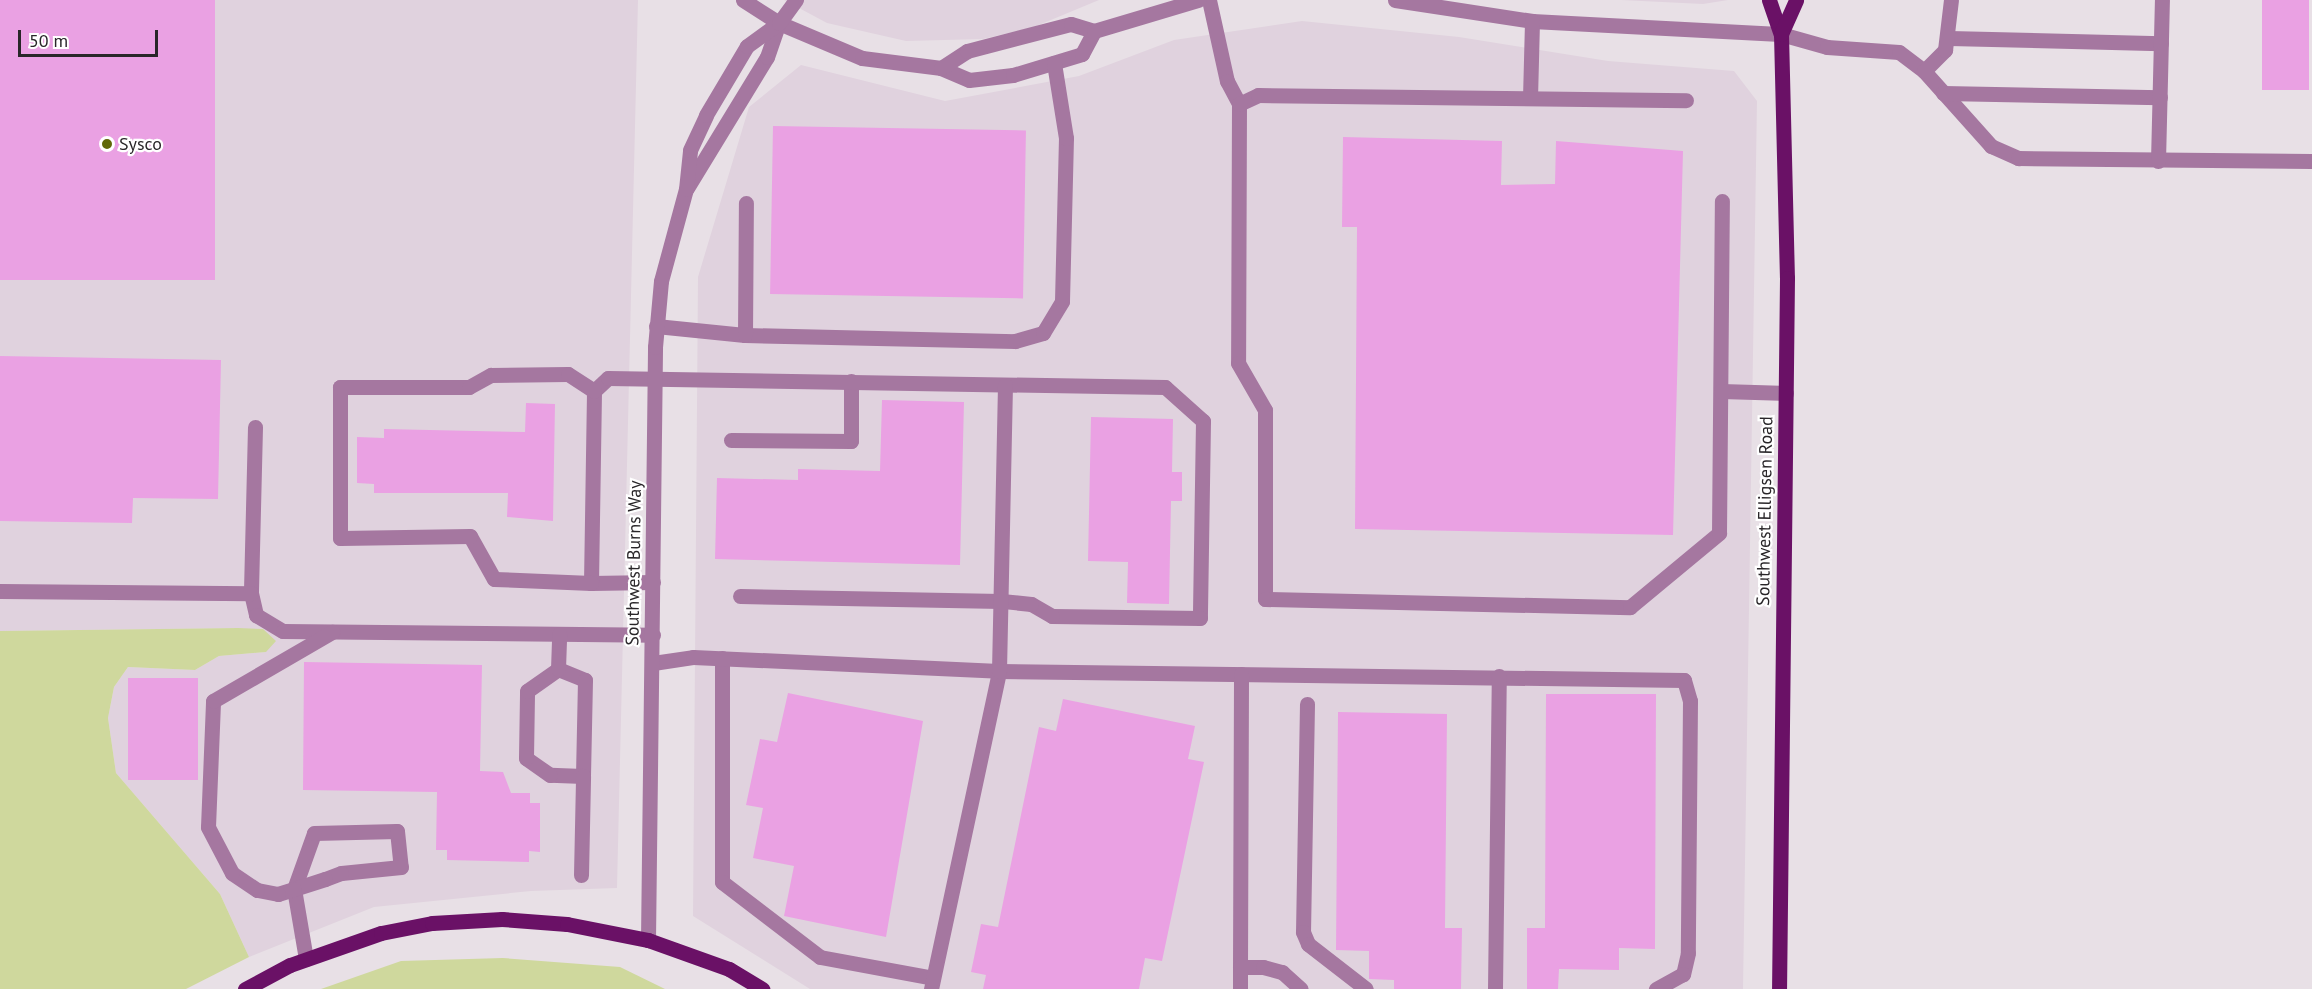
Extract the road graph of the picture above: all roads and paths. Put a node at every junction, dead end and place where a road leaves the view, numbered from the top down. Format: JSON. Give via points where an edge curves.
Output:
{"nodes":[{"id":1,"x":743,"y":0,"type":"edge"},
{"id":2,"x":796,"y":0,"type":"edge"},
{"id":3,"x":1198,"y":0,"type":"edge"},
{"id":4,"x":1209,"y":0,"type":"edge"},
{"id":5,"x":1395,"y":0,"type":"edge"},
{"id":6,"x":1769,"y":0,"type":"edge"},
{"id":7,"x":1796,"y":0,"type":"edge"},
{"id":8,"x":1951,"y":0,"type":"edge"},
{"id":9,"x":2162,"y":0,"type":"edge"},
{"id":10,"x":1532,"y":21,"type":"junction"},
{"id":11,"x":779,"y":23,"type":"junction"},
{"id":12,"x":1094,"y":32,"type":"junction"},
{"id":13,"x":1781,"y":34,"type":"junction"},
{"id":14,"x":1949,"y":38,"type":"junction"},
{"id":15,"x":2161,"y":43,"type":"junction"},
{"id":16,"x":1054,"y":63,"type":"junction"},
{"id":17,"x":942,"y":68,"type":"junction"},
{"id":18,"x":1924,"y":71,"type":"junction"},
{"id":19,"x":1943,"y":93,"type":"junction"},
{"id":20,"x":2160,"y":97,"type":"junction"},
{"id":21,"x":1530,"y":98,"type":"junction"},
{"id":22,"x":1686,"y":100,"type":"dead end"},
{"id":23,"x":1239,"y":104,"type":"junction"},
{"id":24,"x":2158,"y":160,"type":"junction"},
{"id":25,"x":2312,"y":161,"type":"edge"},
{"id":26,"x":686,"y":189,"type":"junction"},
{"id":27,"x":1722,"y":201,"type":"dead end"},
{"id":28,"x":746,"y":202,"type":"dead end"},
{"id":29,"x":656,"y":326,"type":"junction"},
{"id":30,"x":745,"y":335,"type":"junction"},
{"id":31,"x":655,"y":378,"type":"junction"},
{"id":32,"x":851,"y":381,"type":"junction"},
{"id":33,"x":1005,"y":385,"type":"junction"},
{"id":34,"x":594,"y":391,"type":"junction"},
{"id":35,"x":1720,"y":391,"type":"junction"},
{"id":36,"x":1786,"y":393,"type":"junction"},
{"id":37,"x":255,"y":427,"type":"dead end"},
{"id":38,"x":731,"y":440,"type":"dead end"},
{"id":39,"x":653,"y":582,"type":"junction"},
{"id":40,"x":591,"y":583,"type":"junction"},
{"id":41,"x":0,"y":591,"type":"edge"},
{"id":42,"x":251,"y":593,"type":"junction"},
{"id":43,"x":740,"y":596,"type":"dead end"},
{"id":44,"x":1001,"y":601,"type":"junction"},
{"id":45,"x":332,"y":632,"type":"junction"},
{"id":46,"x":559,"y":634,"type":"junction"},
{"id":47,"x":653,"y":635,"type":"junction"},
{"id":48,"x":722,"y":658,"type":"junction"},
{"id":49,"x":652,"y":663,"type":"junction"},
{"id":50,"x":558,"y":669,"type":"junction"},
{"id":51,"x":999,"y":671,"type":"junction"},
{"id":52,"x":1241,"y":674,"type":"junction"},
{"id":53,"x":1499,"y":676,"type":"junction"},
{"id":54,"x":1307,"y":704,"type":"dead end"},
{"id":55,"x":583,"y":776,"type":"junction"},
{"id":56,"x":581,"y":875,"type":"dead end"},
{"id":57,"x":294,"y":889,"type":"junction"},
{"id":58,"x":648,"y":940,"type":"junction"},
{"id":59,"x":306,"y":959,"type":"junction"},
{"id":60,"x":1240,"y":967,"type":"junction"},
{"id":61,"x":932,"y":983,"type":"edge"},
{"id":62,"x":245,"y":989,"type":"edge"},
{"id":63,"x":762,"y":989,"type":"edge"},
{"id":64,"x":1240,"y":989,"type":"edge"},
{"id":65,"x":1301,"y":989,"type":"edge"},
{"id":66,"x":1366,"y":989,"type":"edge"},
{"id":67,"x":1495,"y":989,"type":"edge"},
{"id":68,"x":1656,"y":989,"type":"edge"},
{"id":69,"x":1779,"y":989,"type":"edge"}],
"edges":[{"from":1,"to":11,"type":"street"},
{"from":2,"to":11,"type":"street"},
{"from":3,"to":12,"type":"street"},
{"from":4,"to":23,"type":"street","via":[[1227,81]]},
{"from":5,"to":10,"type":"street"},
{"from":6,"to":13,"type":"main road","name":"Southwest Elligsen Road"},
{"from":7,"to":13,"type":"main road","name":"Southwest Elligsen Road"},
{"from":8,"to":14,"type":"street"},
{"from":9,"to":15,"type":"street"},
{"from":10,"to":13,"type":"street"},
{"from":10,"to":21,"type":"street"},
{"from":11,"to":17,"type":"street","via":[[862,58]]},
{"from":11,"to":26,"type":"street","name":"Southwest Burns Way","via":[[767,57]]},
{"from":11,"to":26,"type":"street","name":"Southwest Burns Way","via":[[747,46],[726,77],[690,150]]},
{"from":12,"to":16,"type":"street","via":[[1082,54]]},
{"from":12,"to":17,"type":"street","via":[[1071,24],[967,51]]},
{"from":13,"to":18,"type":"street","via":[[1827,47],[1899,52]]},
{"from":13,"to":36,"type":"main road","name":"Southwest Elligsen Road"},
{"from":14,"to":15,"type":"street"},
{"from":14,"to":18,"type":"street","via":[[1945,50]]},
{"from":15,"to":20,"type":"street"},
{"from":16,"to":17,"type":"street","via":[[969,80]]},
{"from":16,"to":30,"type":"street","via":[[1066,138],[1062,302],[1051,326],[1030,339],[1015,341]]},
{"from":18,"to":19,"type":"street"},
{"from":19,"to":20,"type":"street"},
{"from":19,"to":24,"type":"street","via":[[1991,146],[2018,158]]},
{"from":20,"to":24,"type":"street"},
{"from":21,"to":22,"type":"street"},
{"from":21,"to":23,"type":"street","via":[[1258,95]]},
{"from":23,"to":35,"type":"street","via":[[1238,363],[1265,410],[1264,599],[1630,607],[1719,533]]},
{"from":24,"to":25,"type":"street"},
{"from":26,"to":29,"type":"street","name":"Southwest Burns Way","via":[[669,239]]},
{"from":27,"to":35,"type":"street"},
{"from":28,"to":30,"type":"street"},
{"from":29,"to":30,"type":"street"},
{"from":29,"to":31,"type":"street","name":"Southwest Burns Way"},
{"from":31,"to":32,"type":"street"},
{"from":31,"to":34,"type":"street","via":[[608,378]]},
{"from":31,"to":39,"type":"street","name":"Southwest Burns Way"},
{"from":32,"to":33,"type":"street"},
{"from":32,"to":38,"type":"street","via":[[851,441]]},
{"from":33,"to":44,"type":"street"},
{"from":33,"to":44,"type":"street","via":[[1165,387],[1203,421],[1200,618],[1052,616],[1031,604]]},
{"from":34,"to":40,"type":"street"},
{"from":34,"to":40,"type":"street","via":[[568,374],[491,375],[469,387],[340,387],[340,538],[470,536],[494,579]]},
{"from":35,"to":36,"type":"street"},
{"from":36,"to":69,"type":"main road","name":"Southwest Elligsen Road"},
{"from":37,"to":42,"type":"street"},
{"from":39,"to":40,"type":"street"},
{"from":39,"to":47,"type":"street","name":"Southwest Burns Way"},
{"from":41,"to":42,"type":"street"},
{"from":42,"to":45,"type":"street","via":[[256,615],[284,631]]},
{"from":43,"to":44,"type":"street"},
{"from":44,"to":51,"type":"street"},
{"from":45,"to":46,"type":"street"},
{"from":45,"to":57,"type":"street","via":[[213,701],[208,827],[216,848],[232,873],[258,890],[278,894]]},
{"from":46,"to":47,"type":"street"},
{"from":46,"to":50,"type":"street"},
{"from":47,"to":49,"type":"street","name":"Southwest Burns Way"},
{"from":48,"to":49,"type":"street"},
{"from":48,"to":51,"type":"street"},
{"from":48,"to":61,"type":"street","via":[[722,882],[820,957]]},
{"from":49,"to":58,"type":"street","name":"Southwest Burns Way"},
{"from":50,"to":55,"type":"street","via":[[585,680]]},
{"from":50,"to":55,"type":"street","via":[[527,691],[526,758],[550,774]]},
{"from":51,"to":52,"type":"street"},
{"from":51,"to":61,"type":"street"},
{"from":52,"to":53,"type":"street"},
{"from":52,"to":60,"type":"street"},
{"from":53,"to":67,"type":"street"},
{"from":53,"to":68,"type":"street","via":[[1673,677],[1690,687],[1688,953],[1683,974]]},
{"from":54,"to":66,"type":"street","via":[[1303,932],[1308,944]]},
{"from":55,"to":56,"type":"street"},
{"from":57,"to":57,"type":"street","via":[[341,873],[401,867],[398,831],[314,833]]},
{"from":57,"to":59,"type":"street"},
{"from":58,"to":59,"type":"main road","via":[[567,924],[456,920],[381,933]]},
{"from":58,"to":63,"type":"main road","via":[[729,969]]},
{"from":59,"to":62,"type":"main road"},
{"from":60,"to":64,"type":"street"},
{"from":60,"to":65,"type":"street","via":[[1282,972]]}]}
